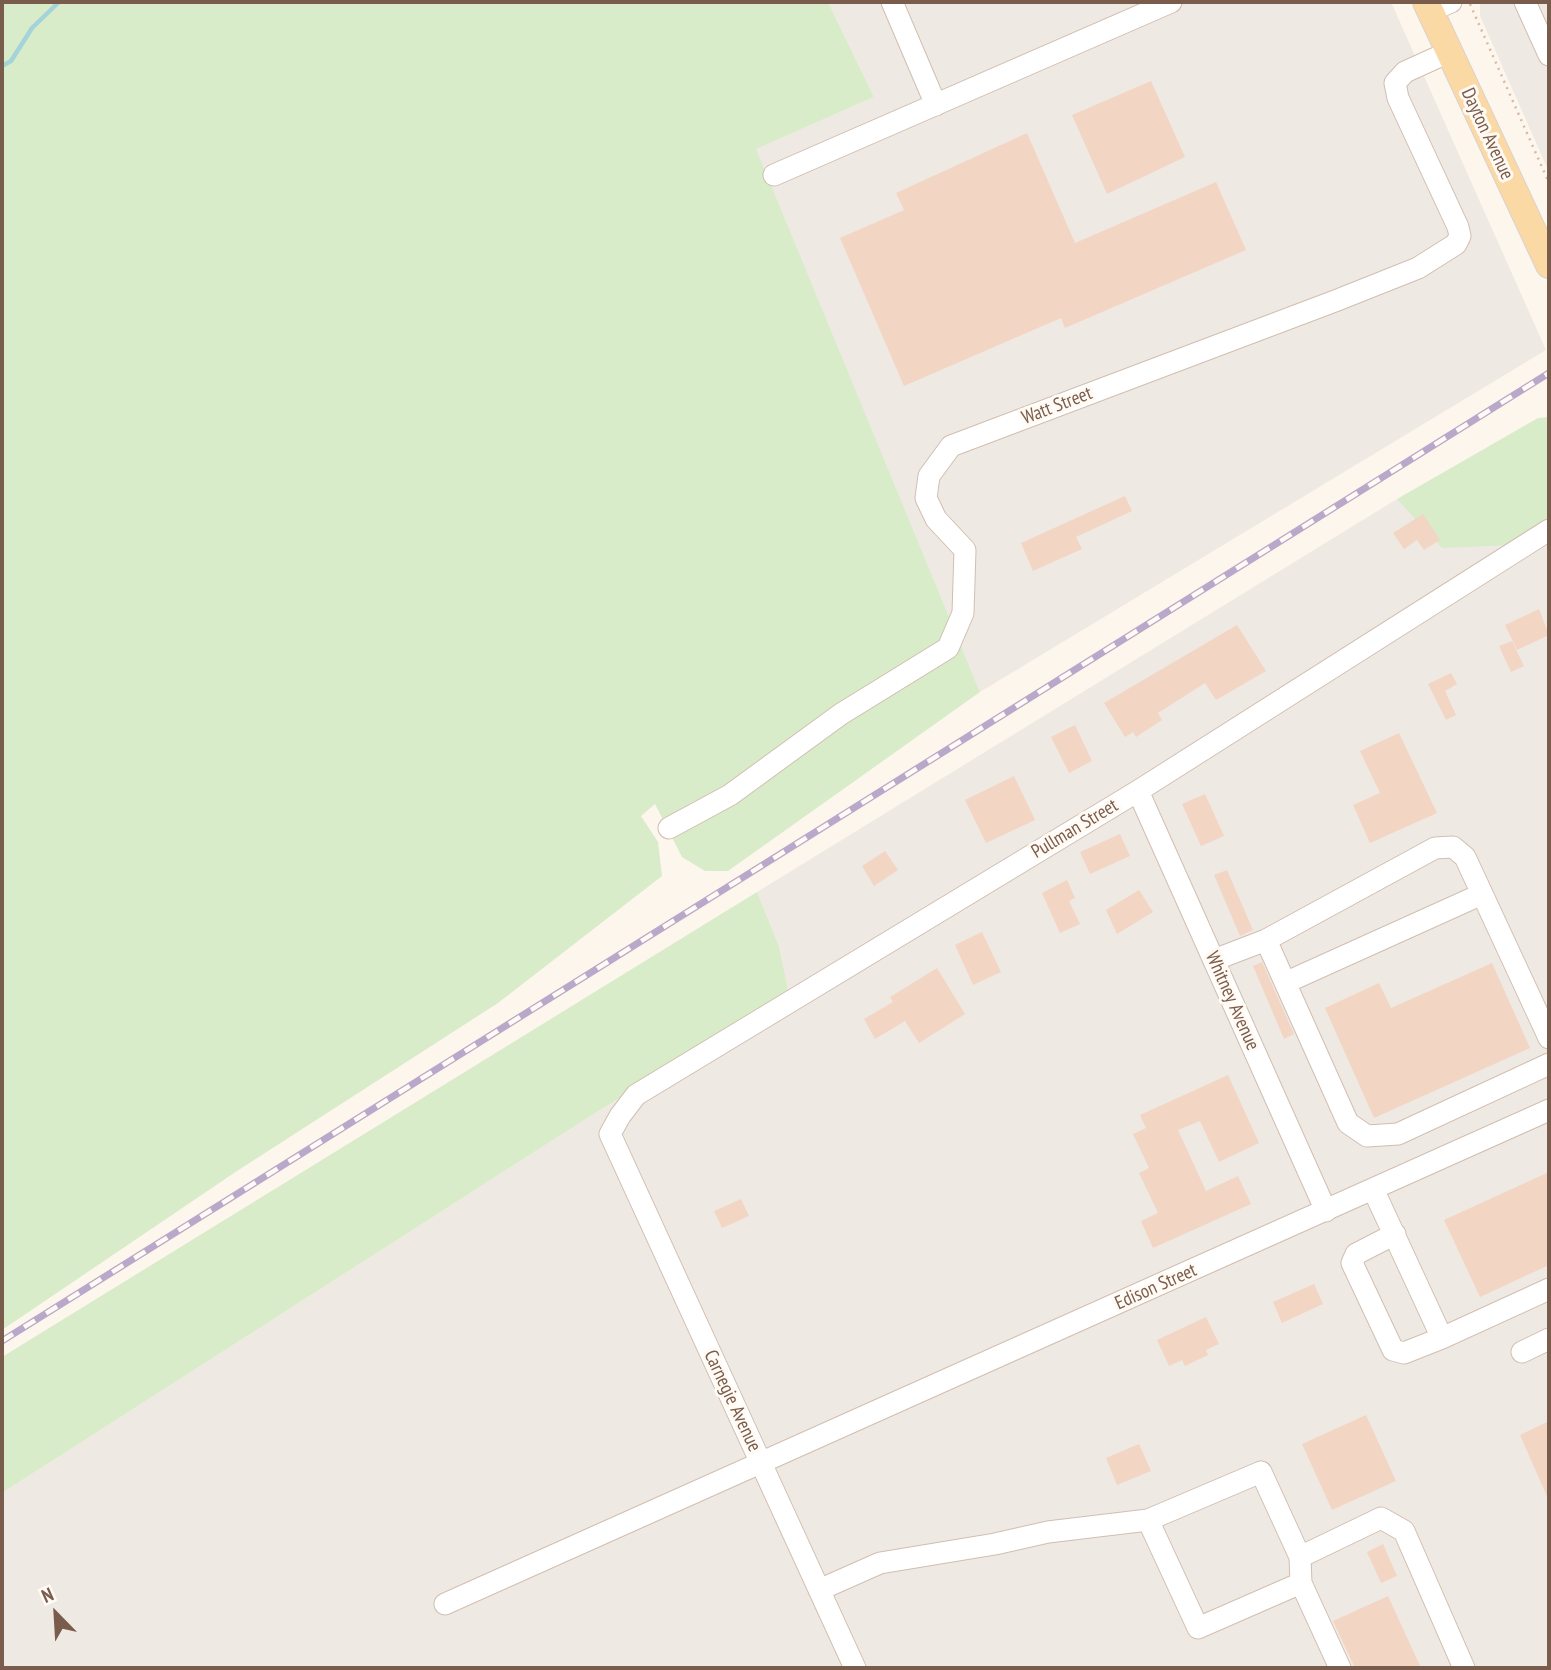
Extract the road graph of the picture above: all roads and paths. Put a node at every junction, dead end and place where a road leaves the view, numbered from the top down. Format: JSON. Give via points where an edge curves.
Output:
{"nodes":[{"id":1,"x":892,"y":2,"type":"edge"},
{"id":2,"x":1171,"y":2,"type":"edge"},
{"id":3,"x":1469,"y":2,"type":"edge"},
{"id":4,"x":1525,"y":2,"type":"edge"},
{"id":5,"x":1436,"y":5,"type":"edge"},
{"id":6,"x":1449,"y":52,"type":"junction"},
{"id":7,"x":1549,"y":55,"type":"edge"},
{"id":8,"x":936,"y":105,"type":"junction"},
{"id":9,"x":774,"y":174,"type":"dead end"},
{"id":10,"x":1549,"y":183,"type":"edge"},
{"id":11,"x":1549,"y":265,"type":"edge"},
{"id":12,"x":1549,"y":530,"type":"edge"},
{"id":13,"x":1138,"y":791,"type":"junction"},
{"id":14,"x":669,"y":828,"type":"dead end"},
{"id":15,"x":1482,"y":894,"type":"junction"},
{"id":16,"x":1266,"y":940,"type":"junction"},
{"id":17,"x":1214,"y":960,"type":"junction"},
{"id":18,"x":1287,"y":982,"type":"junction"},
{"id":19,"x":1549,"y":1038,"type":"edge"},
{"id":20,"x":1549,"y":1064,"type":"edge"},
{"id":21,"x":1549,"y":1110,"type":"edge"},
{"id":22,"x":610,"y":1134,"type":"joint"},
{"id":23,"x":1373,"y":1189,"type":"junction"},
{"id":24,"x":1326,"y":1211,"type":"junction"},
{"id":25,"x":1395,"y":1234,"type":"junction"},
{"id":26,"x":1549,"y":1289,"type":"edge"},
{"id":27,"x":1442,"y":1338,"type":"junction"},
{"id":28,"x":1549,"y":1339,"type":"edge"},
{"id":29,"x":1522,"y":1352,"type":"dead end"},
{"id":30,"x":761,"y":1464,"type":"junction"},
{"id":31,"x":1148,"y":1520,"type":"junction"},
{"id":32,"x":1300,"y":1557,"type":"junction"},
{"id":33,"x":1301,"y":1583,"type":"junction"},
{"id":34,"x":819,"y":1590,"type":"junction"},
{"id":35,"x":445,"y":1604,"type":"dead end"},
{"id":36,"x":855,"y":1668,"type":"edge"},
{"id":37,"x":1340,"y":1668,"type":"edge"},
{"id":38,"x":1465,"y":1668,"type":"edge"}],
"edges":[{"from":1,"to":8,"type":"street"},
{"from":2,"to":8,"type":"street"},
{"from":3,"to":10,"type":"path"},
{"from":4,"to":7,"type":"street"},
{"from":5,"to":6,"type":"main road","name":"Dayton Avenue"},
{"from":6,"to":11,"type":"main road","name":"Dayton Avenue"},
{"from":6,"to":14,"type":"street","name":"Watt Street","via":[[1405,72],[1395,83],[1458,228],[1456,244],[1418,268],[1335,302],[951,446],[929,476],[926,498],[936,519],[965,550],[963,613],[948,648],[841,713],[730,795]]},
{"from":8,"to":9,"type":"street"},
{"from":12,"to":13,"type":"street","name":"Pullman Street"},
{"from":13,"to":17,"type":"street","name":"Whitney Avenue"},
{"from":13,"to":22,"type":"street","name":"Pullman Street","via":[[636,1095]]},
{"from":15,"to":16,"type":"street","via":[[1465,857],[1453,847],[1435,848]]},
{"from":15,"to":18,"type":"street"},
{"from":15,"to":19,"type":"street"},
{"from":16,"to":17,"type":"street"},
{"from":16,"to":18,"type":"street"},
{"from":17,"to":24,"type":"street","name":"Whitney Avenue"},
{"from":18,"to":20,"type":"street","via":[[1348,1123],[1367,1136],[1398,1134]]},
{"from":21,"to":23,"type":"street","name":"Edison Street"},
{"from":22,"to":30,"type":"street","name":"Carnegie Avenue"},
{"from":23,"to":24,"type":"street","name":"Edison Street"},
{"from":23,"to":25,"type":"street"},
{"from":24,"to":30,"type":"street","name":"Edison Street"},
{"from":25,"to":27,"type":"street"},
{"from":25,"to":27,"type":"street","via":[[1356,1254],[1352,1263],[1393,1350],[1404,1353]]},
{"from":26,"to":27,"type":"street"},
{"from":28,"to":29,"type":"street"},
{"from":30,"to":34,"type":"street","name":"Carnegie Avenue"},
{"from":30,"to":35,"type":"street","name":"Edison Street"},
{"from":31,"to":32,"type":"street","via":[[1261,1472]]},
{"from":31,"to":33,"type":"street","via":[[1198,1628]]},
{"from":31,"to":34,"type":"street","via":[[1048,1532],[880,1563]]},
{"from":32,"to":33,"type":"street"},
{"from":32,"to":38,"type":"street","via":[[1381,1518],[1404,1531]]},
{"from":33,"to":37,"type":"street"},
{"from":34,"to":36,"type":"street","name":"Carnegie Avenue"}]}
